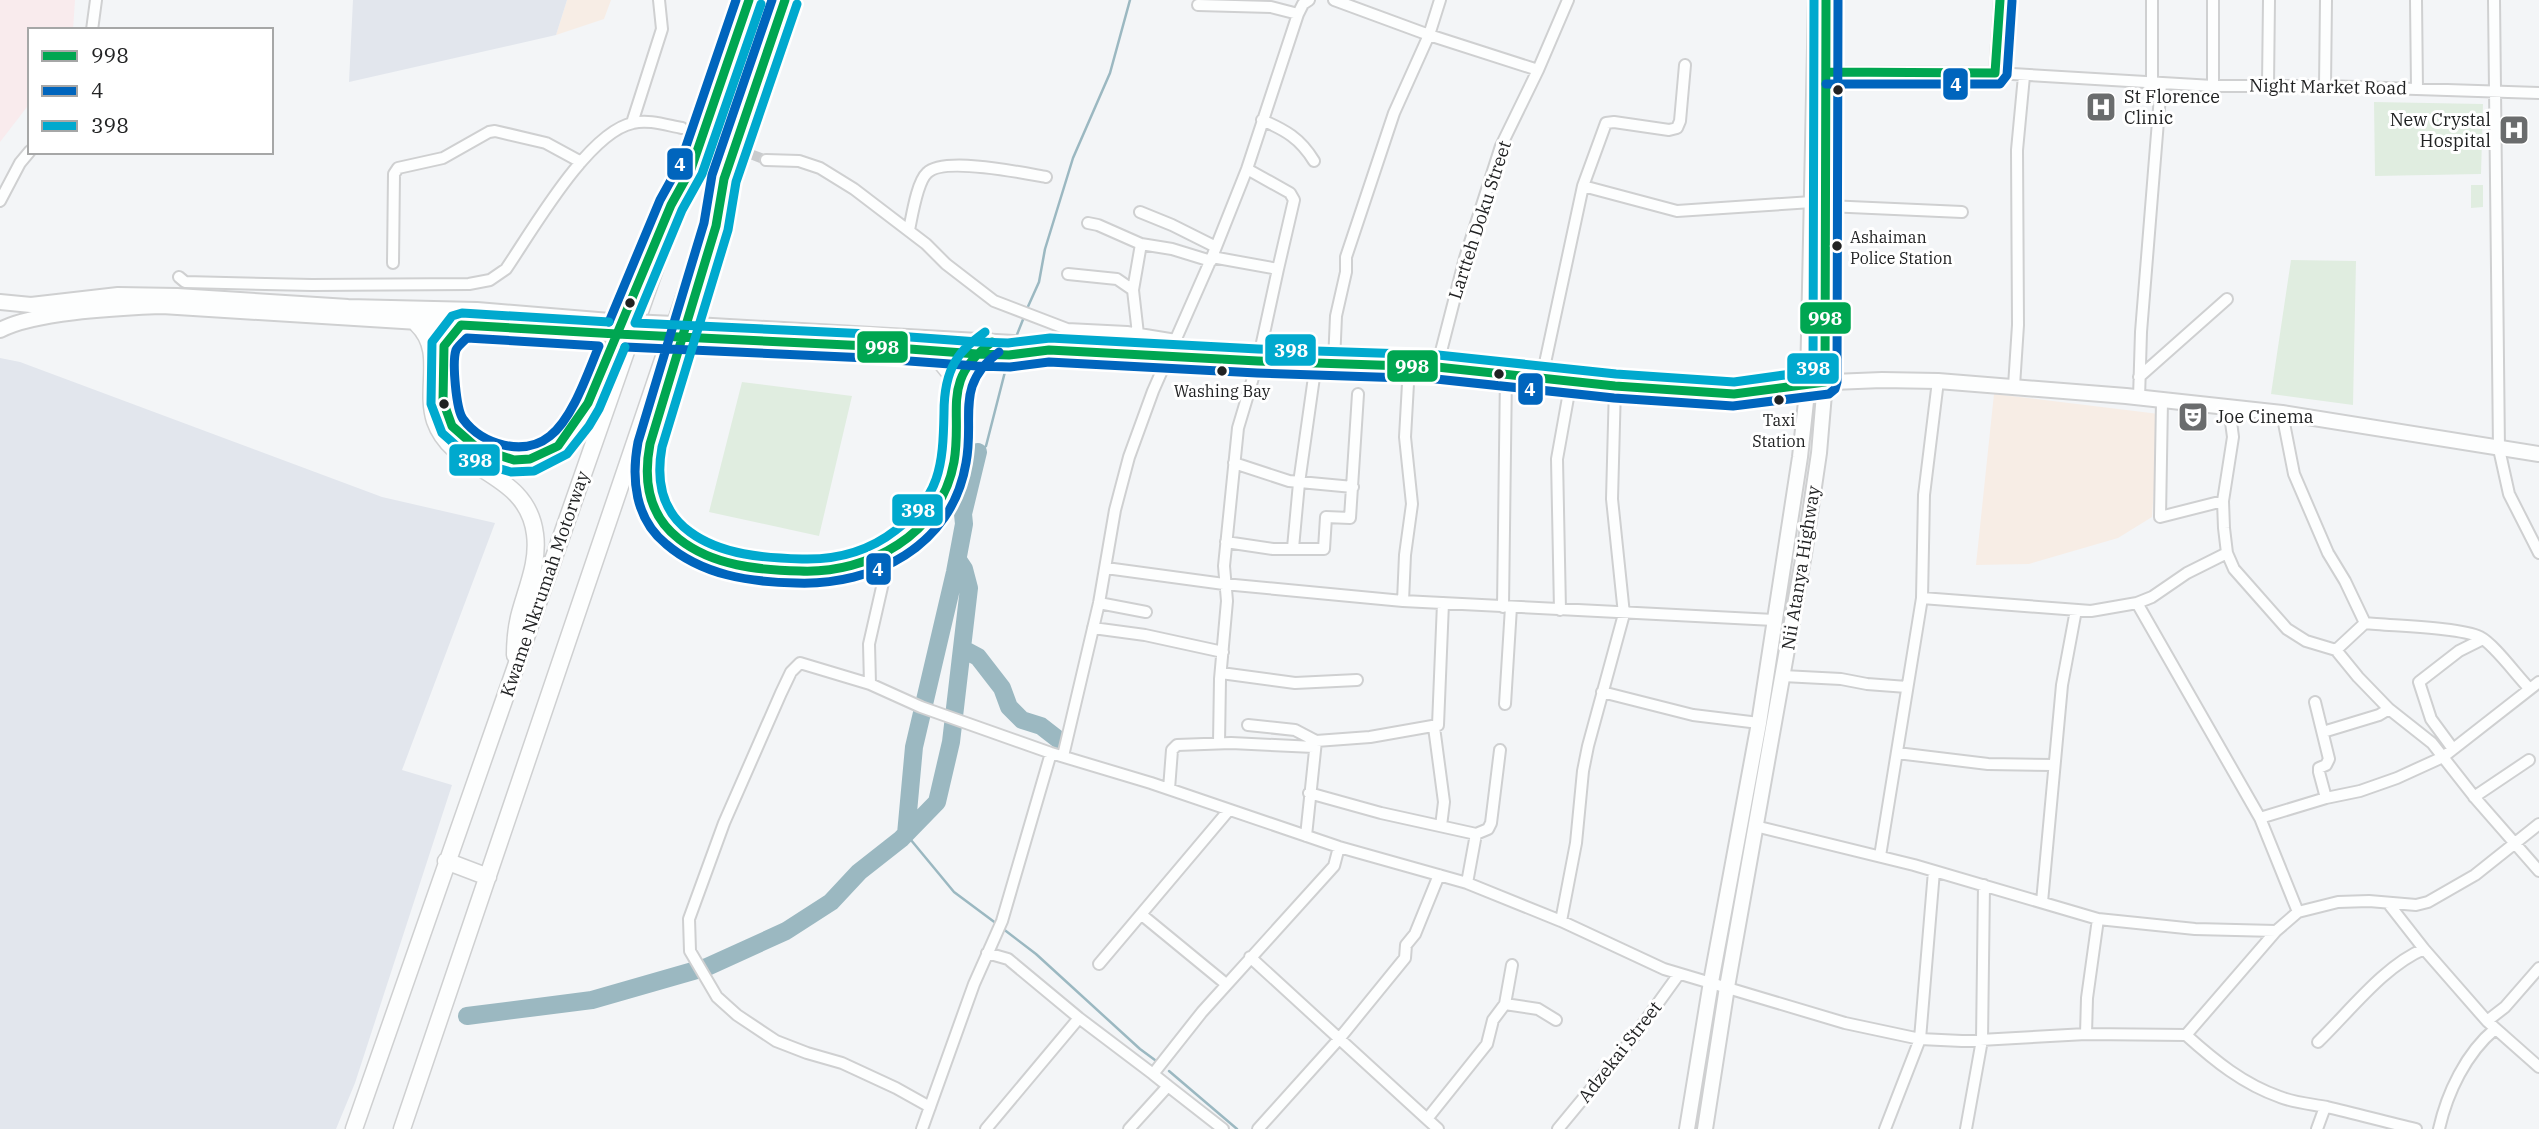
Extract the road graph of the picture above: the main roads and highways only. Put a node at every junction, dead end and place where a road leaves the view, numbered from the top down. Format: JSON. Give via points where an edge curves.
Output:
{"nodes":[{"id":1,"x":749,"y":0,"type":"edge"},
{"id":2,"x":785,"y":0,"type":"edge"},
{"id":3,"x":1816,"y":0,"type":"edge"},
{"id":4,"x":1826,"y":0,"type":"edge"},
{"id":5,"x":691,"y":169,"type":"junction"},
{"id":6,"x":724,"y":179,"type":"junction"},
{"id":7,"x":0,"y":302,"type":"edge"},
{"id":8,"x":435,"y":317,"type":"junction"},
{"id":9,"x":417,"y":324,"type":"junction"},
{"id":10,"x":461,"y":325,"type":"junction"},
{"id":11,"x":610,"y":327,"type":"junction"},
{"id":12,"x":0,"y":330,"type":"edge"},
{"id":13,"x":695,"y":332,"type":"junction"},
{"id":14,"x":991,"y":342,"type":"junction"},
{"id":15,"x":444,"y":346,"type":"junction"},
{"id":16,"x":1049,"y":351,"type":"junction"},
{"id":17,"x":933,"y":352,"type":"junction"},
{"id":18,"x":977,"y":354,"type":"junction"},
{"id":19,"x":1825,"y":382,"type":"junction"},
{"id":20,"x":958,"y":383,"type":"junction"},
{"id":21,"x":1808,"y":383,"type":"junction"},
{"id":22,"x":2539,"y":454,"type":"edge"},
{"id":23,"x":514,"y":674,"type":"junction"},
{"id":24,"x":446,"y":861,"type":"junction"},
{"id":25,"x":488,"y":877,"type":"junction"},
{"id":26,"x":354,"y":1129,"type":"edge"},
{"id":27,"x":402,"y":1129,"type":"edge"},
{"id":28,"x":1687,"y":1129,"type":"edge"},
{"id":29,"x":1705,"y":1129,"type":"edge"}],
"edges":[{"from":1,"to":5,"type":"highway","name":"Kwame Nkrumah Motorway"},
{"from":2,"to":6,"type":"highway"},
{"from":3,"to":21,"type":"main road"},
{"from":4,"to":19,"type":"main road","name":"Nii Atanya Highway"},
{"from":5,"to":15,"type":"highway","via":[[587,403],[558,446],[530,459],[513,460],[486,453],[467,441],[445,413]]},
{"from":5,"to":23,"type":"highway","name":"Kwame Nkrumah Motorway"},
{"from":6,"to":20,"type":"highway","via":[[716,226],[650,444],[646,475],[651,502],[667,529],[688,548],[729,565],[805,572],[848,568],[890,552],[928,520],[952,476]]},
{"from":6,"to":25,"type":"highway"},
{"from":7,"to":8,"type":"main road","via":[[31,305],[138,295],[209,297]]},
{"from":8,"to":9,"type":"main road"},
{"from":8,"to":10,"type":"main road"},
{"from":8,"to":11,"type":"main road","via":[[477,310]]},
{"from":8,"to":15,"type":"highway"},
{"from":9,"to":12,"type":"main road","via":[[162,306],[49,317]]},
{"from":9,"to":23,"type":"highway","via":[[431,344],[432,400],[441,433],[461,454],[509,485],[532,518],[536,557],[516,631]]},
{"from":10,"to":11,"type":"main road"},
{"from":10,"to":15,"type":"highway"},
{"from":11,"to":13,"type":"main road","bridge":true},
{"from":13,"to":14,"type":"main road"},
{"from":13,"to":17,"type":"main road"},
{"from":14,"to":16,"type":"main road","via":[[1028,344]]},
{"from":14,"to":18,"type":"highway"},
{"from":16,"to":18,"type":"main road"},
{"from":16,"to":21,"type":"main road","via":[[1437,367],[1734,394]]},
{"from":17,"to":18,"type":"main road"},
{"from":17,"to":20,"type":"highway"},
{"from":18,"to":20,"type":"highway"},
{"from":19,"to":21,"type":"main road"},
{"from":19,"to":22,"type":"main road","via":[[1938,381],[2229,407]]},
{"from":19,"to":29,"type":"main road","name":"Nii Atanya Highway","via":[[1812,505]]},
{"from":21,"to":28,"type":"main road","via":[[1759,723]]},
{"from":23,"to":24,"type":"highway","name":"Kwame Nkrumah Motorway"},
{"from":24,"to":25,"type":"highway"},
{"from":24,"to":26,"type":"highway","name":"Kwame Nkrumah Motorway"},
{"from":25,"to":27,"type":"highway"}]}
